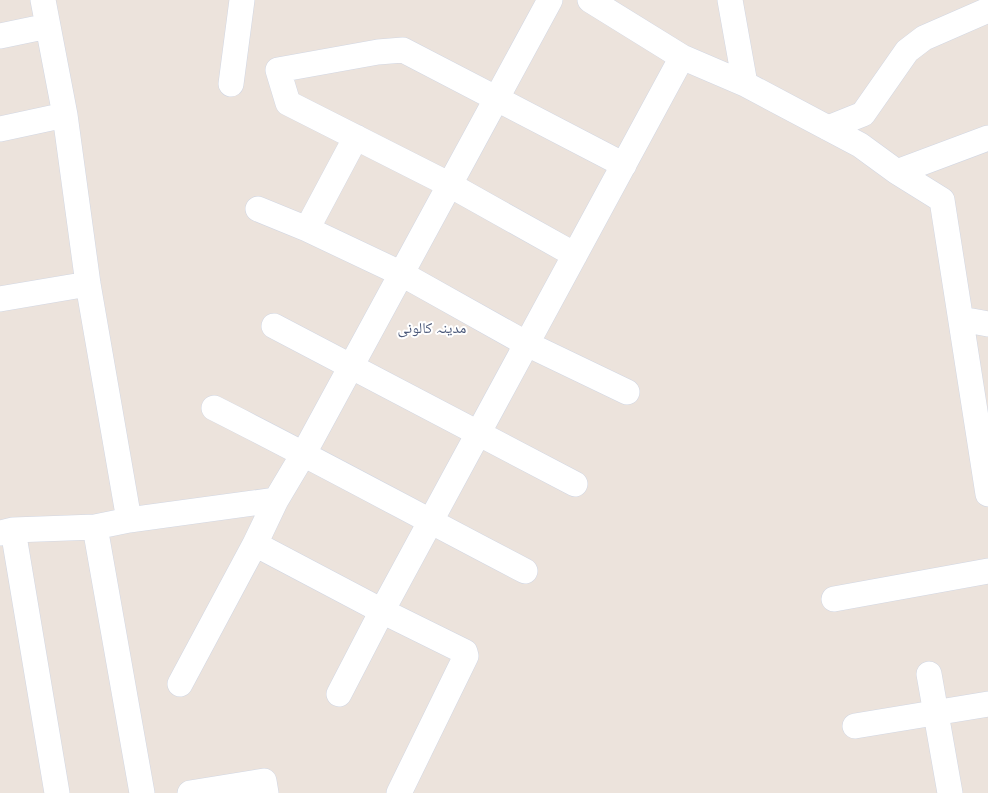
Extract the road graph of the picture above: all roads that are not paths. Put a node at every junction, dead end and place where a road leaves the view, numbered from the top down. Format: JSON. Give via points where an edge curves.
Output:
{"nodes":[{"id":1,"x":42,"y":0,"type":"edge"},
{"id":2,"x":242,"y":0,"type":"edge"},
{"id":3,"x":550,"y":0,"type":"edge"},
{"id":4,"x":730,"y":0,"type":"edge"},
{"id":5,"x":602,"y":3,"type":"edge"},
{"id":6,"x":988,"y":10,"type":"edge"},
{"id":7,"x":48,"y":26,"type":"junction"},
{"id":8,"x":0,"y":36,"type":"edge"},
{"id":9,"x":682,"y":57,"type":"junction"},
{"id":10,"x":231,"y":84,"type":"dead end"},
{"id":11,"x":745,"y":84,"type":"junction"},
{"id":12,"x":496,"y":99,"type":"junction"},
{"id":13,"x":65,"y":116,"type":"junction"},
{"id":14,"x":828,"y":128,"type":"junction"},
{"id":15,"x":0,"y":129,"type":"edge"},
{"id":16,"x":356,"y":137,"type":"junction"},
{"id":17,"x":988,"y":138,"type":"edge"},
{"id":18,"x":624,"y":165,"type":"junction"},
{"id":19,"x":898,"y":172,"type":"junction"},
{"id":20,"x":450,"y":185,"type":"junction"},
{"id":21,"x":258,"y":208,"type":"dead end"},
{"id":22,"x":307,"y":228,"type":"junction"},
{"id":23,"x":575,"y":255,"type":"junction"},
{"id":24,"x":402,"y":274,"type":"junction"},
{"id":25,"x":88,"y":284,"type":"junction"},
{"id":26,"x":0,"y":299,"type":"edge"},
{"id":27,"x":960,"y":319,"type":"junction"},
{"id":28,"x":988,"y":324,"type":"edge"},
{"id":29,"x":274,"y":326,"type":"dead end"},
{"id":30,"x":527,"y":344,"type":"junction"},
{"id":31,"x":352,"y":365,"type":"junction"},
{"id":32,"x":626,"y":392,"type":"dead end"},
{"id":33,"x":214,"y":408,"type":"dead end"},
{"id":34,"x":478,"y":433,"type":"junction"},
{"id":35,"x":304,"y":453,"type":"junction"},
{"id":36,"x":575,"y":484,"type":"dead end"},
{"id":37,"x":988,"y":494,"type":"edge"},
{"id":38,"x":276,"y":500,"type":"junction"},
{"id":39,"x":129,"y":520,"type":"junction"},
{"id":40,"x":430,"y":522,"type":"junction"},
{"id":41,"x":95,"y":527,"type":"junction"},
{"id":42,"x":7,"y":532,"type":"edge"},
{"id":43,"x":255,"y":544,"type":"junction"},
{"id":44,"x":525,"y":571,"type":"dead end"},
{"id":45,"x":988,"y":571,"type":"edge"},
{"id":46,"x":834,"y":599,"type":"dead end"},
{"id":47,"x":382,"y":611,"type":"junction"},
{"id":48,"x":929,"y":674,"type":"dead end"},
{"id":49,"x":180,"y":684,"type":"dead end"},
{"id":50,"x":339,"y":694,"type":"dead end"},
{"id":51,"x":988,"y":704,"type":"edge"},
{"id":52,"x":936,"y":713,"type":"junction"},
{"id":53,"x":855,"y":726,"type":"dead end"},
{"id":54,"x":57,"y":793,"type":"edge"},
{"id":55,"x":142,"y":793,"type":"edge"},
{"id":56,"x":190,"y":793,"type":"edge"},
{"id":57,"x":266,"y":793,"type":"edge"},
{"id":58,"x":399,"y":793,"type":"edge"},
{"id":59,"x":950,"y":793,"type":"edge"}],
"edges":[{"from":1,"to":7,"type":"street"},
{"from":2,"to":10,"type":"street"},
{"from":3,"to":12,"type":"street"},
{"from":4,"to":11,"type":"street"},
{"from":5,"to":9,"type":"street"},
{"from":6,"to":14,"type":"street","via":[[924,38],[907,51],[863,114]]},
{"from":7,"to":8,"type":"street"},
{"from":7,"to":13,"type":"street"},
{"from":9,"to":11,"type":"street"},
{"from":9,"to":18,"type":"street"},
{"from":11,"to":14,"type":"street"},
{"from":12,"to":16,"type":"street","via":[[403,50],[278,70],[288,103]]},
{"from":12,"to":18,"type":"street"},
{"from":12,"to":20,"type":"street"},
{"from":13,"to":15,"type":"street"},
{"from":13,"to":25,"type":"street"},
{"from":14,"to":19,"type":"street","via":[[860,145]]},
{"from":16,"to":20,"type":"street"},
{"from":16,"to":22,"type":"street"},
{"from":17,"to":19,"type":"street"},
{"from":18,"to":23,"type":"street"},
{"from":19,"to":27,"type":"street","via":[[942,200]]},
{"from":20,"to":23,"type":"street"},
{"from":20,"to":24,"type":"street"},
{"from":21,"to":22,"type":"street"},
{"from":22,"to":24,"type":"street"},
{"from":23,"to":30,"type":"street"},
{"from":24,"to":30,"type":"street"},
{"from":24,"to":31,"type":"street"},
{"from":25,"to":26,"type":"street"},
{"from":25,"to":39,"type":"street"},
{"from":27,"to":28,"type":"street"},
{"from":27,"to":37,"type":"street"},
{"from":29,"to":31,"type":"street"},
{"from":30,"to":32,"type":"street"},
{"from":30,"to":34,"type":"street"},
{"from":31,"to":34,"type":"street"},
{"from":31,"to":35,"type":"street"},
{"from":33,"to":35,"type":"street"},
{"from":34,"to":36,"type":"street"},
{"from":34,"to":40,"type":"street"},
{"from":35,"to":38,"type":"street"},
{"from":35,"to":40,"type":"street"},
{"from":38,"to":39,"type":"street"},
{"from":38,"to":43,"type":"street"},
{"from":39,"to":41,"type":"street"},
{"from":40,"to":44,"type":"street"},
{"from":40,"to":47,"type":"street"},
{"from":41,"to":42,"type":"street"},
{"from":41,"to":55,"type":"street"},
{"from":42,"to":54,"type":"street"},
{"from":43,"to":47,"type":"street"},
{"from":43,"to":49,"type":"street"},
{"from":45,"to":46,"type":"street"},
{"from":47,"to":50,"type":"street"},
{"from":47,"to":58,"type":"street","via":[[466,654]]},
{"from":48,"to":52,"type":"street"},
{"from":51,"to":52,"type":"street"},
{"from":52,"to":53,"type":"street"},
{"from":52,"to":59,"type":"street"},
{"from":56,"to":57,"type":"street","via":[[264,781]]}]}
